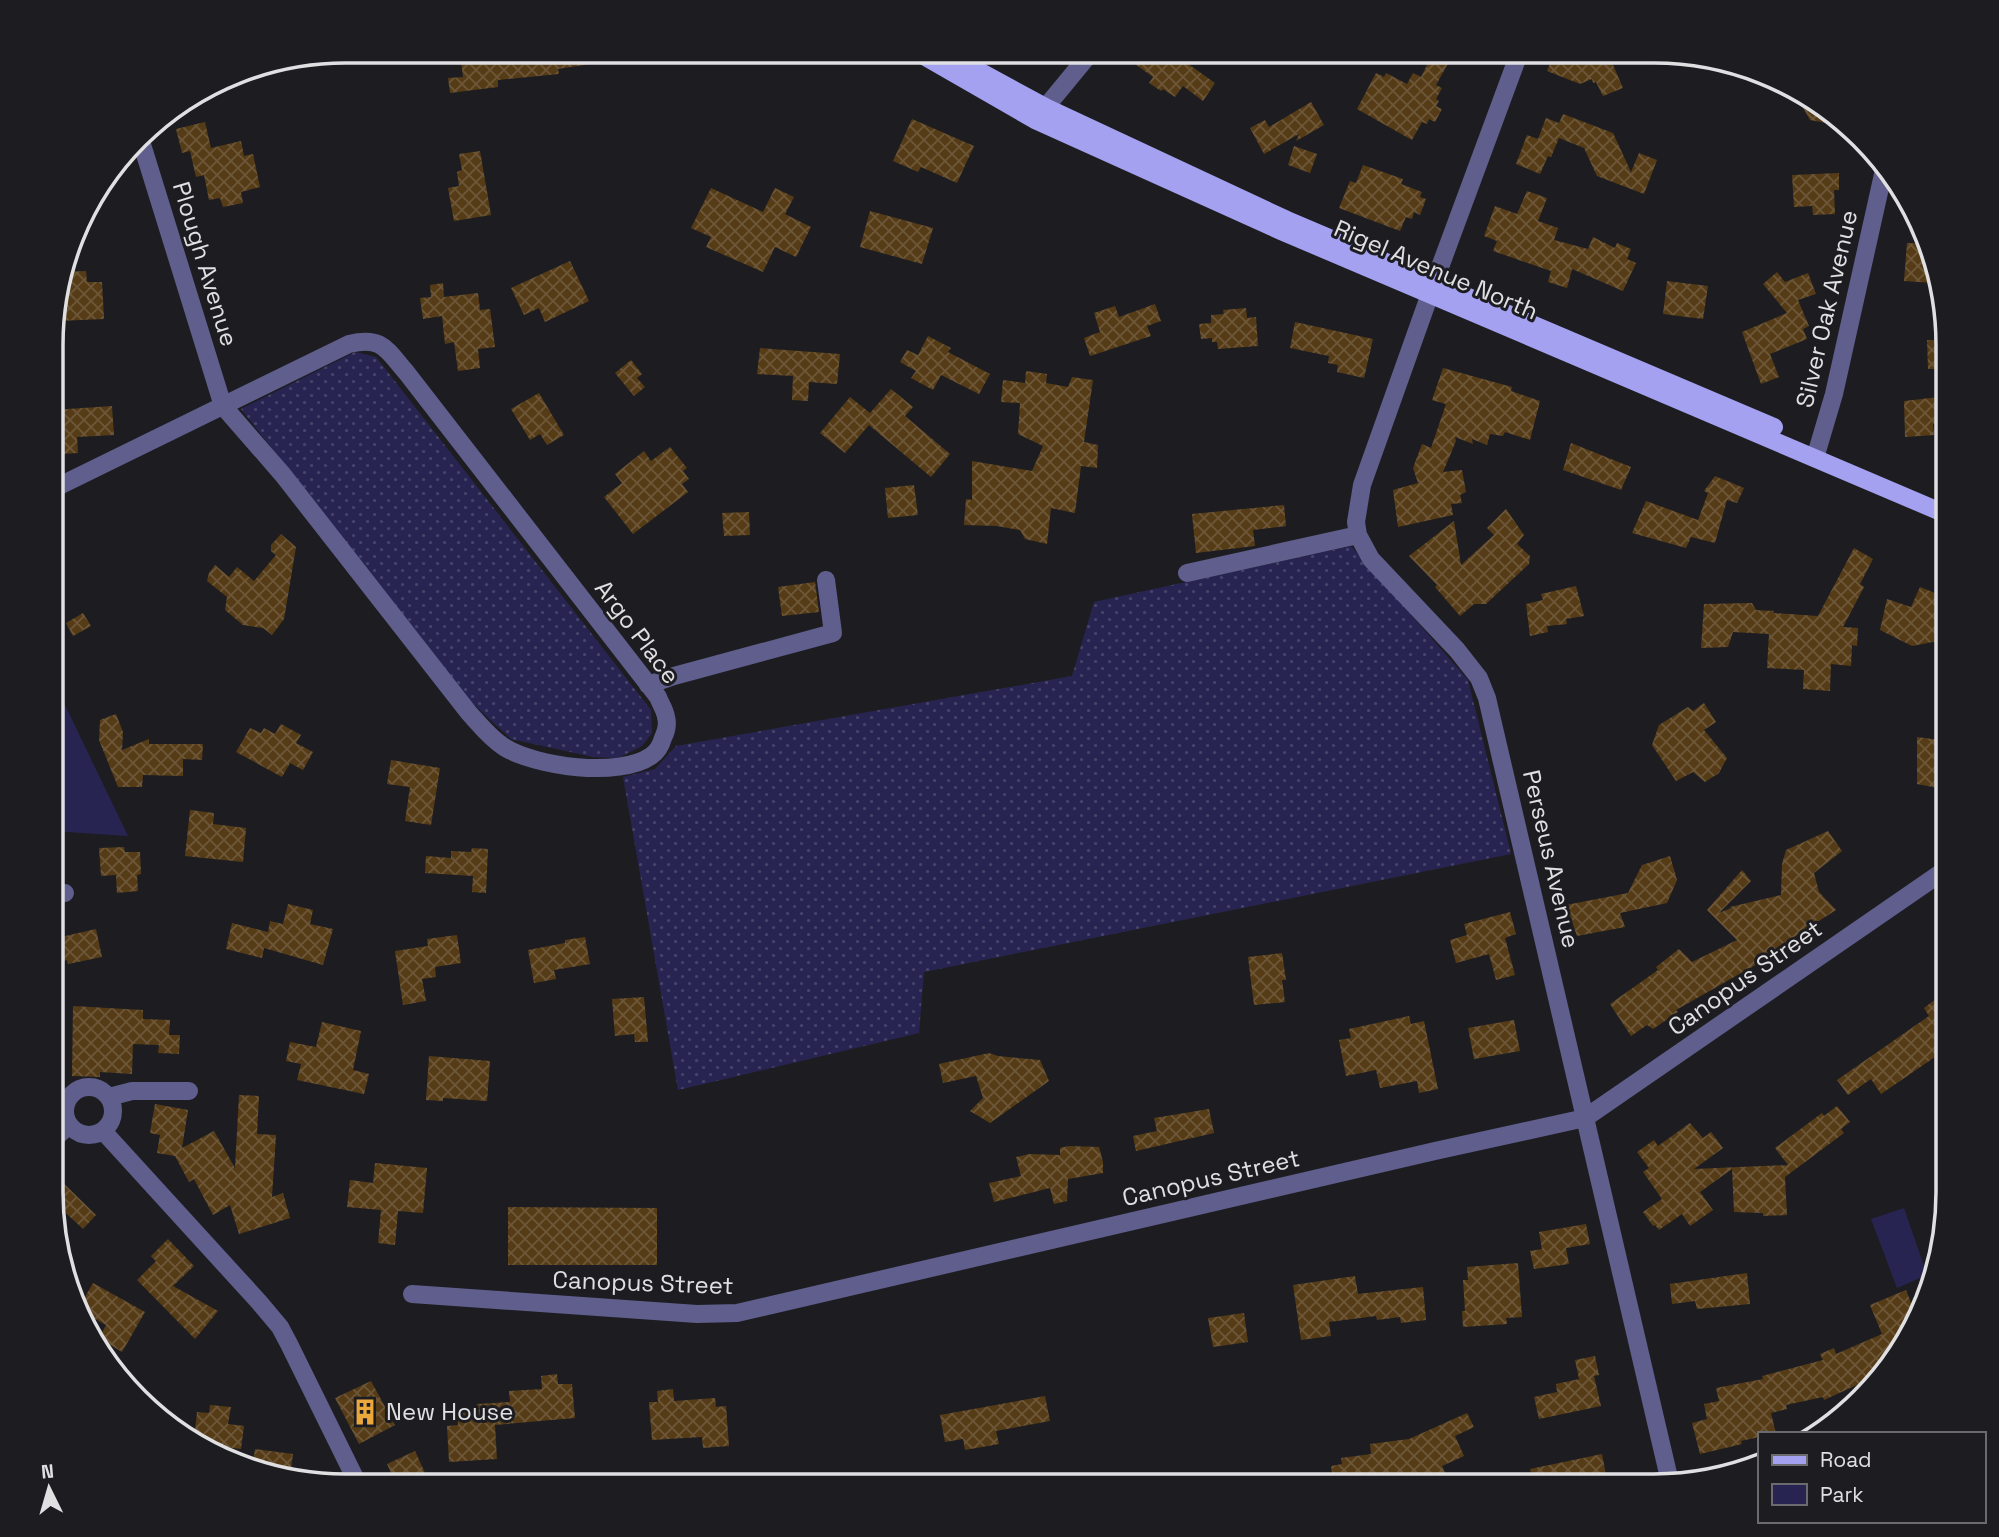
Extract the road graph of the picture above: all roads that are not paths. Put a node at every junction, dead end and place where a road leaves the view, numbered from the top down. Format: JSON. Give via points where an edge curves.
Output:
{"nodes":[{"id":1,"x":939,"y":63,"type":"edge"},
{"id":2,"x":961,"y":63,"type":"edge"},
{"id":3,"x":1082,"y":63,"type":"edge"},
{"id":4,"x":1516,"y":63,"type":"edge"},
{"id":5,"x":1041,"y":114,"type":"junction"},
{"id":6,"x":143,"y":149,"type":"edge"},
{"id":7,"x":1882,"y":179,"type":"edge"},
{"id":8,"x":1432,"y":287,"type":"junction"},
{"id":9,"x":223,"y":406,"type":"junction"},
{"id":10,"x":1817,"y":452,"type":"junction"},
{"id":11,"x":63,"y":484,"type":"edge"},
{"id":12,"x":1936,"y":497,"type":"edge"},
{"id":13,"x":1936,"y":509,"type":"edge"},
{"id":14,"x":1358,"y":535,"type":"junction"},
{"id":15,"x":1186,"y":573,"type":"dead end"},
{"id":16,"x":826,"y":580,"type":"dead end"},
{"id":17,"x":649,"y":685,"type":"junction"},
{"id":18,"x":1936,"y":876,"type":"edge"},
{"id":19,"x":189,"y":1091,"type":"dead end"},
{"id":20,"x":109,"y":1097,"type":"junction"},
{"id":21,"x":1585,"y":1118,"type":"junction"},
{"id":22,"x":69,"y":1125,"type":"junction"},
{"id":23,"x":63,"y":1131,"type":"edge"},
{"id":24,"x":103,"y":1131,"type":"junction"},
{"id":25,"x":412,"y":1294,"type":"dead end"},
{"id":26,"x":1668,"y":1473,"type":"edge"},
{"id":27,"x":353,"y":1474,"type":"edge"}],
"edges":[{"from":1,"to":5,"type":"main road","name":"Rigel Avenue North"},
{"from":2,"to":5,"type":"main road","name":"Rigel Avenue North"},
{"from":3,"to":5,"type":"street"},
{"from":4,"to":8,"type":"street"},
{"from":5,"to":8,"type":"main road","name":"Rigel Avenue North","via":[[1268,226]]},
{"from":6,"to":9,"type":"street","name":"Plough Avenue"},
{"from":7,"to":10,"type":"street","name":"Silver Oak Avenue"},
{"from":8,"to":10,"type":"main road","name":"Rigel Avenue North"},
{"from":8,"to":14,"type":"street","via":[[1362,485]]},
{"from":9,"to":11,"type":"street"},
{"from":9,"to":17,"type":"street","name":"Argo Place","via":[[349,344],[377,343],[406,372]]},
{"from":9,"to":17,"type":"street","name":"Argo Place","via":[[291,485],[469,713],[506,748],[592,769],[641,761],[654,754],[666,733],[667,718]]},
{"from":10,"to":12,"type":"main road","name":"Rigel Avenue North"},
{"from":10,"to":13,"type":"main road","name":"Rigel Avenue North"},
{"from":14,"to":15,"type":"street"},
{"from":14,"to":21,"type":"street","name":"Perseus Avenue","via":[[1371,559],[1457,650],[1479,678],[1487,698]]},
{"from":16,"to":17,"type":"street","via":[[833,633]]},
{"from":18,"to":21,"type":"street","name":"Canopus Street"},
{"from":19,"to":20,"type":"street","via":[[132,1091]]},
{"from":20,"to":22,"type":"street","via":[[89,1086],[74,1091],[64,1111]]},
{"from":20,"to":24,"type":"street","via":[[114,1111]]},
{"from":21,"to":25,"type":"street","name":"Canopus Street","via":[[737,1313],[689,1314]]},
{"from":21,"to":26,"type":"street","name":"Perseus Avenue"},
{"from":22,"to":23,"type":"street"},
{"from":22,"to":24,"type":"street","via":[[89,1136]]},
{"from":24,"to":27,"type":"street","via":[[280,1327]]}]}
